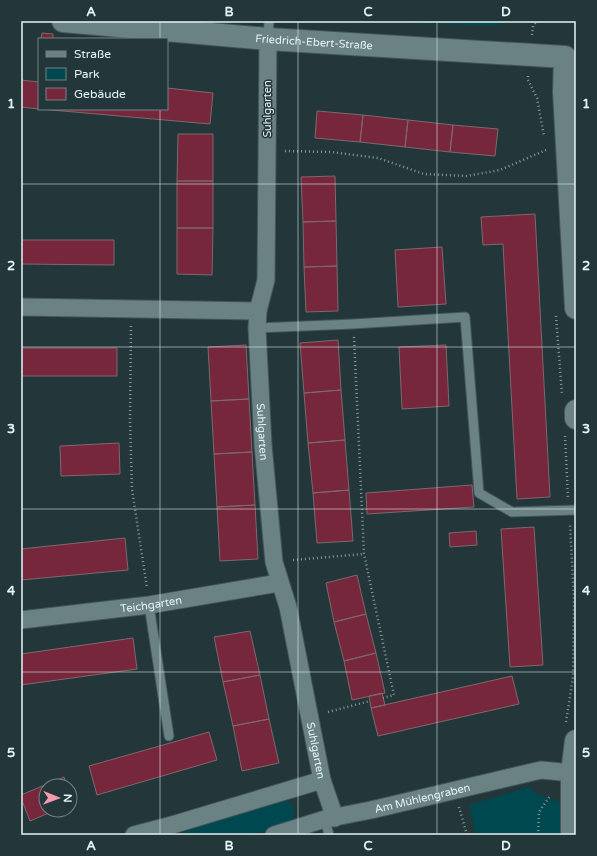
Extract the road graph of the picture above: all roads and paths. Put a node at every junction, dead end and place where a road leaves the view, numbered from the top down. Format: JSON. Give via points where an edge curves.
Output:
{"nodes":[{"id":1,"x":63,"y":21,"type":"edge"},
{"id":2,"x":268,"y":30,"type":"edge"},
{"id":3,"x":537,"y":98,"type":"dead end"},
{"id":4,"x":267,"y":150,"type":"junction"},
{"id":5,"x":21,"y":307,"type":"edge"},
{"id":6,"x":132,"y":310,"type":"junction"},
{"id":7,"x":258,"y":311,"type":"junction"},
{"id":8,"x":566,"y":311,"type":"edge"},
{"id":9,"x":353,"y":324,"type":"junction"},
{"id":10,"x":256,"y":328,"type":"junction"},
{"id":11,"x":569,"y":403,"type":"edge"},
{"id":12,"x":570,"y":426,"type":"edge"},
{"id":13,"x":573,"y":510,"type":"edge"},
{"id":14,"x":364,"y":554,"type":"junction"},
{"id":15,"x":274,"y":562,"type":"junction"},
{"id":16,"x":279,"y":583,"type":"junction"},
{"id":17,"x":149,"y":605,"type":"junction"},
{"id":18,"x":21,"y":620,"type":"edge"},
{"id":19,"x":383,"y":698,"type":"dead end"},
{"id":20,"x":370,"y":701,"type":"dead end"},
{"id":21,"x":310,"y":716,"type":"junction"},
{"id":22,"x":571,"y":732,"type":"edge"},
{"id":23,"x":169,"y":736,"type":"dead end"},
{"id":24,"x":568,"y":774,"type":"edge"},
{"id":25,"x":322,"y":780,"type":"junction"},
{"id":26,"x":454,"y":790,"type":"junction"},
{"id":27,"x":330,"y":824,"type":"edge"},
{"id":28,"x":173,"y":830,"type":"edge"},
{"id":29,"x":298,"y":831,"type":"edge"},
{"id":30,"x":134,"y":835,"type":"edge"},
{"id":31,"x":274,"y":835,"type":"edge"},
{"id":32,"x":467,"y":835,"type":"edge"},
{"id":33,"x":538,"y":835,"type":"edge"},
{"id":34,"x":572,"y":835,"type":"edge"}],
"edges":[{"from":1,"to":2,"type":"street","name":"Friedrich-Ebert-Straße"},
{"from":2,"to":4,"type":"street","name":"Suhlgarten"},
{"from":2,"to":8,"type":"street","name":"Friedrich-Ebert-Straße","via":[[564,57]]},
{"from":3,"to":4,"type":"path","via":[[546,150],[500,170],[467,176],[424,174],[378,158],[331,152]]},
{"from":4,"to":7,"type":"street","name":"Suhlgarten","via":[[266,280]]},
{"from":5,"to":6,"type":"street"},
{"from":6,"to":7,"type":"street"},
{"from":6,"to":17,"type":"path","via":[[132,488]]},
{"from":7,"to":10,"type":"street","name":"Suhlgarten"},
{"from":8,"to":11,"type":"path"},
{"from":9,"to":10,"type":"lane"},
{"from":9,"to":13,"type":"lane","via":[[465,317],[479,493],[512,512]]},
{"from":9,"to":14,"type":"path"},
{"from":10,"to":15,"type":"street","name":"Suhlgarten"},
{"from":11,"to":12,"type":"street"},
{"from":12,"to":13,"type":"path"},
{"from":13,"to":22,"type":"path"},
{"from":14,"to":15,"type":"path"},
{"from":14,"to":19,"type":"path","via":[[394,695]]},
{"from":15,"to":16,"type":"street","name":"Suhlgarten"},
{"from":16,"to":17,"type":"street","name":"Teichgarten"},
{"from":16,"to":21,"type":"street","name":"Suhlgarten","via":[[288,607]]},
{"from":17,"to":18,"type":"street","name":"Teichgarten"},
{"from":17,"to":23,"type":"lane"},
{"from":20,"to":21,"type":"path"},
{"from":21,"to":25,"type":"street","name":"Suhlgarten"},
{"from":22,"to":24,"type":"street"},
{"from":24,"to":26,"type":"street","name":"Am Mühlengraben","via":[[541,770]]},
{"from":24,"to":33,"type":"path","via":[[539,812]]},
{"from":24,"to":34,"type":"street"},
{"from":25,"to":27,"type":"street","name":"Suhlgarten"},
{"from":25,"to":28,"type":"street"},
{"from":26,"to":27,"type":"street","name":"Am Mühlengraben","via":[[371,810]]},
{"from":26,"to":32,"type":"path"},
{"from":27,"to":29,"type":"street","name":"Am Mühlengraben"},
{"from":28,"to":30,"type":"street"},
{"from":29,"to":31,"type":"street","name":"Am Mühlengraben"}]}
